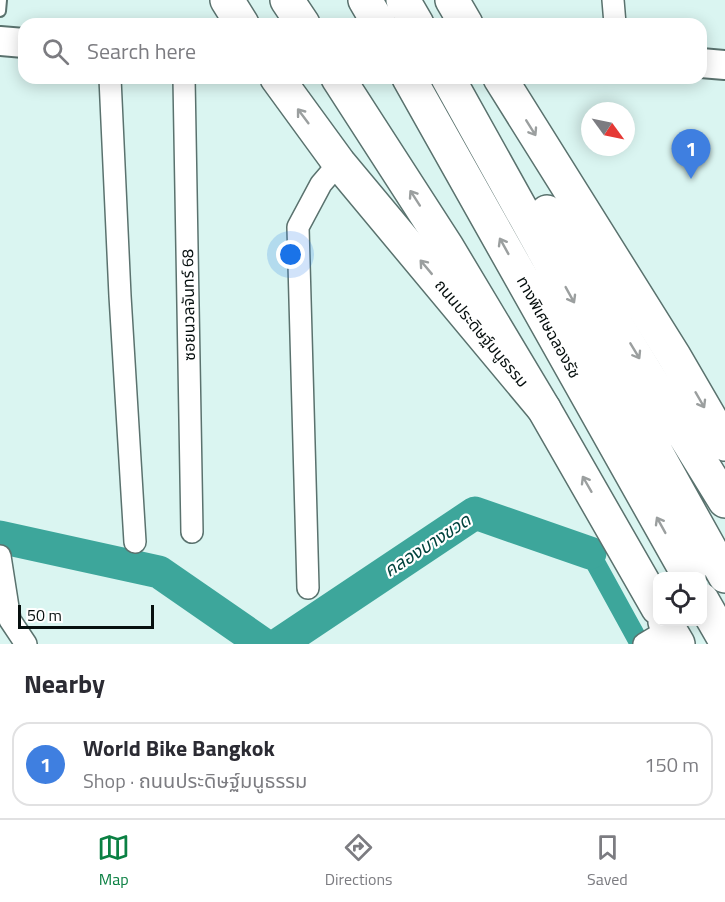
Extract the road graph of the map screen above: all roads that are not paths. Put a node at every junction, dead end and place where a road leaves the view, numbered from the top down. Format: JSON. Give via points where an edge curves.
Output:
{"nodes":[{"id":1,"x":1,"y":0,"type":"edge"},
{"id":2,"x":227,"y":0,"type":"edge"},
{"id":3,"x":287,"y":0,"type":"edge"},
{"id":4,"x":365,"y":0,"type":"edge"},
{"id":5,"x":403,"y":0,"type":"edge"},
{"id":6,"x":452,"y":0,"type":"edge"},
{"id":7,"x":613,"y":0,"type":"edge"},
{"id":8,"x":0,"y":10,"type":"edge"},
{"id":9,"x":238,"y":18,"type":"edge"},
{"id":10,"x":299,"y":18,"type":"edge"},
{"id":11,"x":376,"y":18,"type":"edge"},
{"id":12,"x":414,"y":18,"type":"edge"},
{"id":13,"x":462,"y":18,"type":"edge"},
{"id":14,"x":614,"y":18,"type":"edge"},
{"id":15,"x":0,"y":41,"type":"edge"},
{"id":16,"x":18,"y":42,"type":"edge"},
{"id":17,"x":707,"y":63,"type":"edge"},
{"id":18,"x":725,"y":64,"type":"edge"},
{"id":19,"x":110,"y":84,"type":"edge"},
{"id":20,"x":184,"y":84,"type":"edge"},
{"id":21,"x":281,"y":84,"type":"edge"},
{"id":22,"x":342,"y":84,"type":"edge"},
{"id":23,"x":412,"y":84,"type":"edge"},
{"id":24,"x":452,"y":84,"type":"edge"},
{"id":25,"x":504,"y":84,"type":"edge"},
{"id":26,"x":470,"y":115,"type":"junction"},
{"id":27,"x":339,"y":163,"type":"junction"},
{"id":28,"x":544,"y":409,"type":"junction"},
{"id":29,"x":725,"y":444,"type":"edge"},
{"id":30,"x":725,"y":501,"type":"edge"},
{"id":31,"x":192,"y":532,"type":"dead end"},
{"id":32,"x":135,"y":542,"type":"dead end"},
{"id":33,"x":1,"y":559,"type":"edge"},
{"id":34,"x":687,"y":572,"type":"edge"},
{"id":35,"x":725,"y":576,"type":"edge"},
{"id":36,"x":725,"y":585,"type":"edge"},
{"id":37,"x":308,"y":588,"type":"dead end"},
{"id":38,"x":707,"y":602,"type":"edge"},
{"id":39,"x":707,"y":609,"type":"edge"},
{"id":40,"x":666,"y":630,"type":"edge"},
{"id":41,"x":725,"y":640,"type":"edge"},
{"id":42,"x":26,"y":644,"type":"edge"},
{"id":43,"x":698,"y":644,"type":"edge"}],
"edges":[{"from":1,"to":8,"type":"lane"},
{"from":2,"to":9,"type":"main road"},
{"from":3,"to":10,"type":"main road"},
{"from":4,"to":11,"type":"main road"},
{"from":5,"to":12,"type":"main road"},
{"from":6,"to":13,"type":"main road"},
{"from":7,"to":14,"type":"street"},
{"from":15,"to":16,"type":"main road"},
{"from":17,"to":18,"type":"main road"},
{"from":19,"to":32,"type":"street"},
{"from":20,"to":31,"type":"street","name":"ซอยนวลจันทร์ 68"},
{"from":27,"to":21,"type":"main road","name":"ถนนประดิษฐ์มนูธรรม","one_way":true},
{"from":28,"to":22,"type":"main road","one_way":true,"via":[[447,247]]},
{"from":34,"to":23,"type":"main road","name":"ทางพิเศษฉลองรัช","one_way":true},
{"from":24,"to":26,"type":"main road","name":"ทางพิเศษฉลองรัช"},
{"from":25,"to":29,"type":"main road","one_way":true},
{"from":26,"to":30,"type":"main road","one_way":true,"via":[[519,163]]},
{"from":26,"to":35,"type":"main road","name":"ทางพิเศษฉลองรัช","one_way":true},
{"from":28,"to":27,"type":"main road","name":"ถนนประดิษฐ์มนูธรรม","one_way":true},
{"from":27,"to":37,"type":"street","via":[[321,184],[298,227]]},
{"from":40,"to":28,"type":"main road","name":"ถนนประดิษฐ์มนูธรรม","one_way":true},
{"from":33,"to":42,"type":"street","via":[[10,620]]},
{"from":36,"to":38,"type":"main road"},
{"from":39,"to":41,"type":"main road","bridge":true},
{"from":40,"to":43,"type":"main road"}]}
